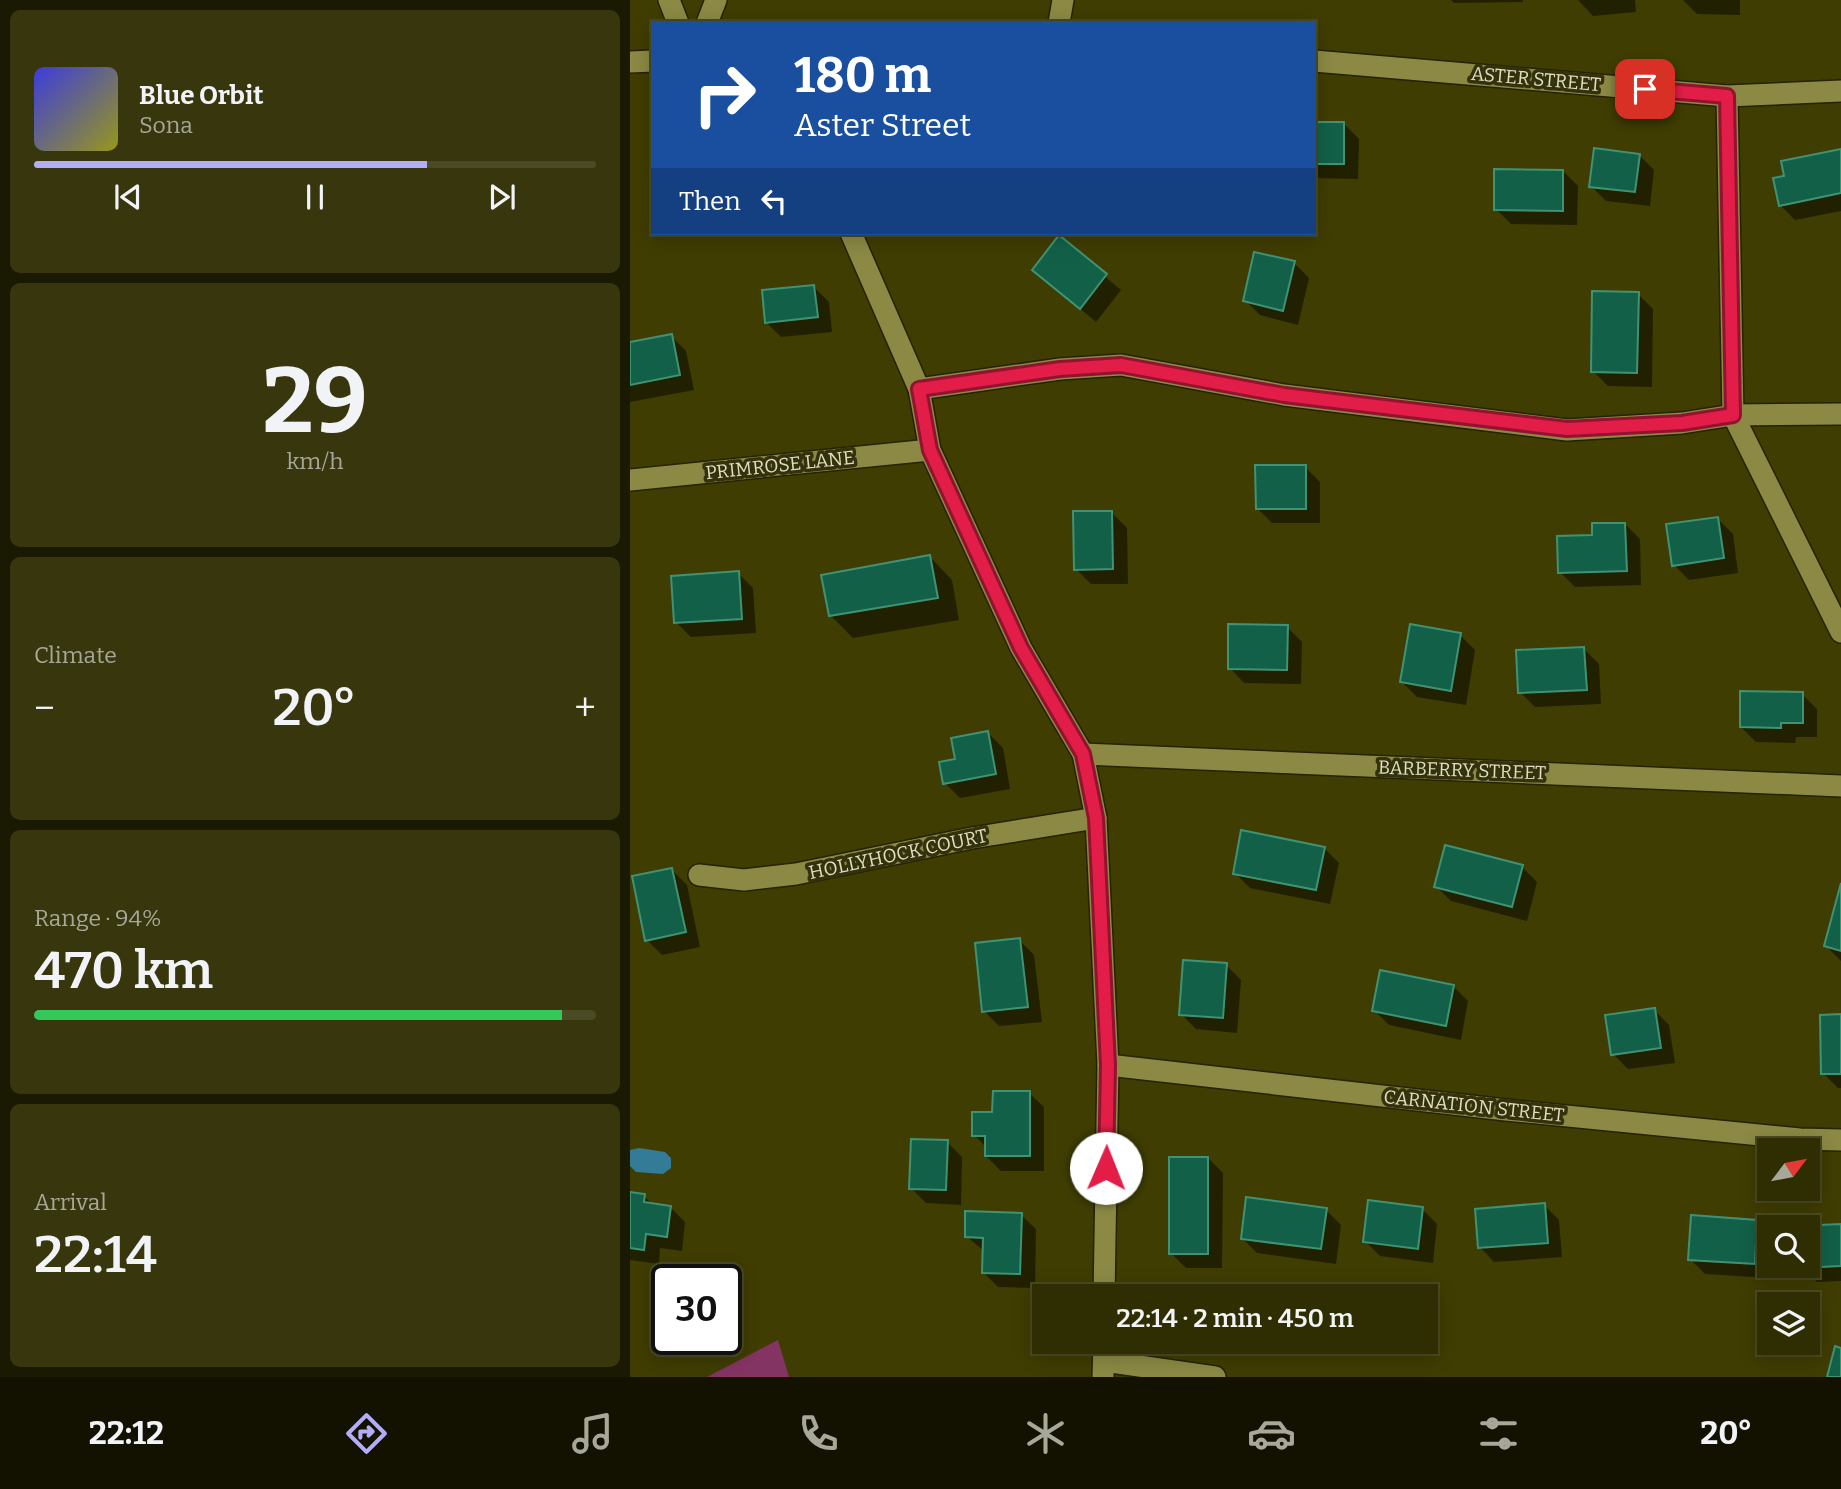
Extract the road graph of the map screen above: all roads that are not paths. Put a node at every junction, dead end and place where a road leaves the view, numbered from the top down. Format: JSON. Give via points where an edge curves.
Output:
{"nodes":[{"id":1,"x":669,"y":0,"type":"edge"},
{"id":2,"x":716,"y":0,"type":"edge"},
{"id":3,"x":1063,"y":0,"type":"edge"},
{"id":4,"x":677,"y":21,"type":"edge"},
{"id":5,"x":708,"y":21,"type":"edge"},
{"id":6,"x":1059,"y":21,"type":"edge"},
{"id":7,"x":651,"y":61,"type":"edge"},
{"id":8,"x":1316,"y":61,"type":"edge"},
{"id":9,"x":630,"y":62,"type":"edge"},
{"id":10,"x":1841,"y":91,"type":"edge"},
{"id":11,"x":1727,"y":96,"type":"junction"},
{"id":12,"x":851,"y":235,"type":"edge"},
{"id":13,"x":919,"y":389,"type":"junction"},
{"id":14,"x":1841,"y":414,"type":"edge"},
{"id":15,"x":1733,"y":415,"type":"junction"},
{"id":16,"x":930,"y":450,"type":"junction"},
{"id":17,"x":630,"y":480,"type":"edge"},
{"id":18,"x":1841,"y":632,"type":"edge"},
{"id":19,"x":1083,"y":754,"type":"junction"},
{"id":20,"x":1841,"y":786,"type":"edge"},
{"id":21,"x":1096,"y":818,"type":"junction"},
{"id":22,"x":699,"y":875,"type":"dead end"},
{"id":23,"x":1108,"y":1065,"type":"junction"},
{"id":24,"x":1841,"y":1140,"type":"edge"},
{"id":25,"x":1104,"y":1284,"type":"edge"},
{"id":26,"x":1103,"y":1360,"type":"edge"},
{"id":27,"x":1215,"y":1377,"type":"edge"}],
"edges":[{"from":1,"to":4,"type":"street"},
{"from":2,"to":5,"type":"street"},
{"from":3,"to":6,"type":"street"},
{"from":7,"to":9,"type":"street"},
{"from":8,"to":11,"type":"street","name":"ASTER STREET"},
{"from":10,"to":11,"type":"street","name":"ASTER STREET"},
{"from":11,"to":15,"type":"street"},
{"from":12,"to":13,"type":"street"},
{"from":13,"to":15,"type":"street","via":[[1121,365],[1284,395],[1567,429],[1682,423]]},
{"from":13,"to":16,"type":"street"},
{"from":14,"to":15,"type":"street"},
{"from":15,"to":18,"type":"street"},
{"from":16,"to":17,"type":"street","name":"PRIMROSE LANE"},
{"from":16,"to":19,"type":"street","via":[[1021,648]]},
{"from":19,"to":20,"type":"street","name":"BARBERRY STREET"},
{"from":19,"to":21,"type":"street"},
{"from":21,"to":22,"type":"street","name":"HOLLYHOCK COURT","via":[[796,874],[744,880]]},
{"from":21,"to":23,"type":"street"},
{"from":23,"to":24,"type":"street","name":"CARNATION STREET","via":[[1519,1112]]},
{"from":23,"to":25,"type":"street"},
{"from":26,"to":27,"type":"street"}]}
